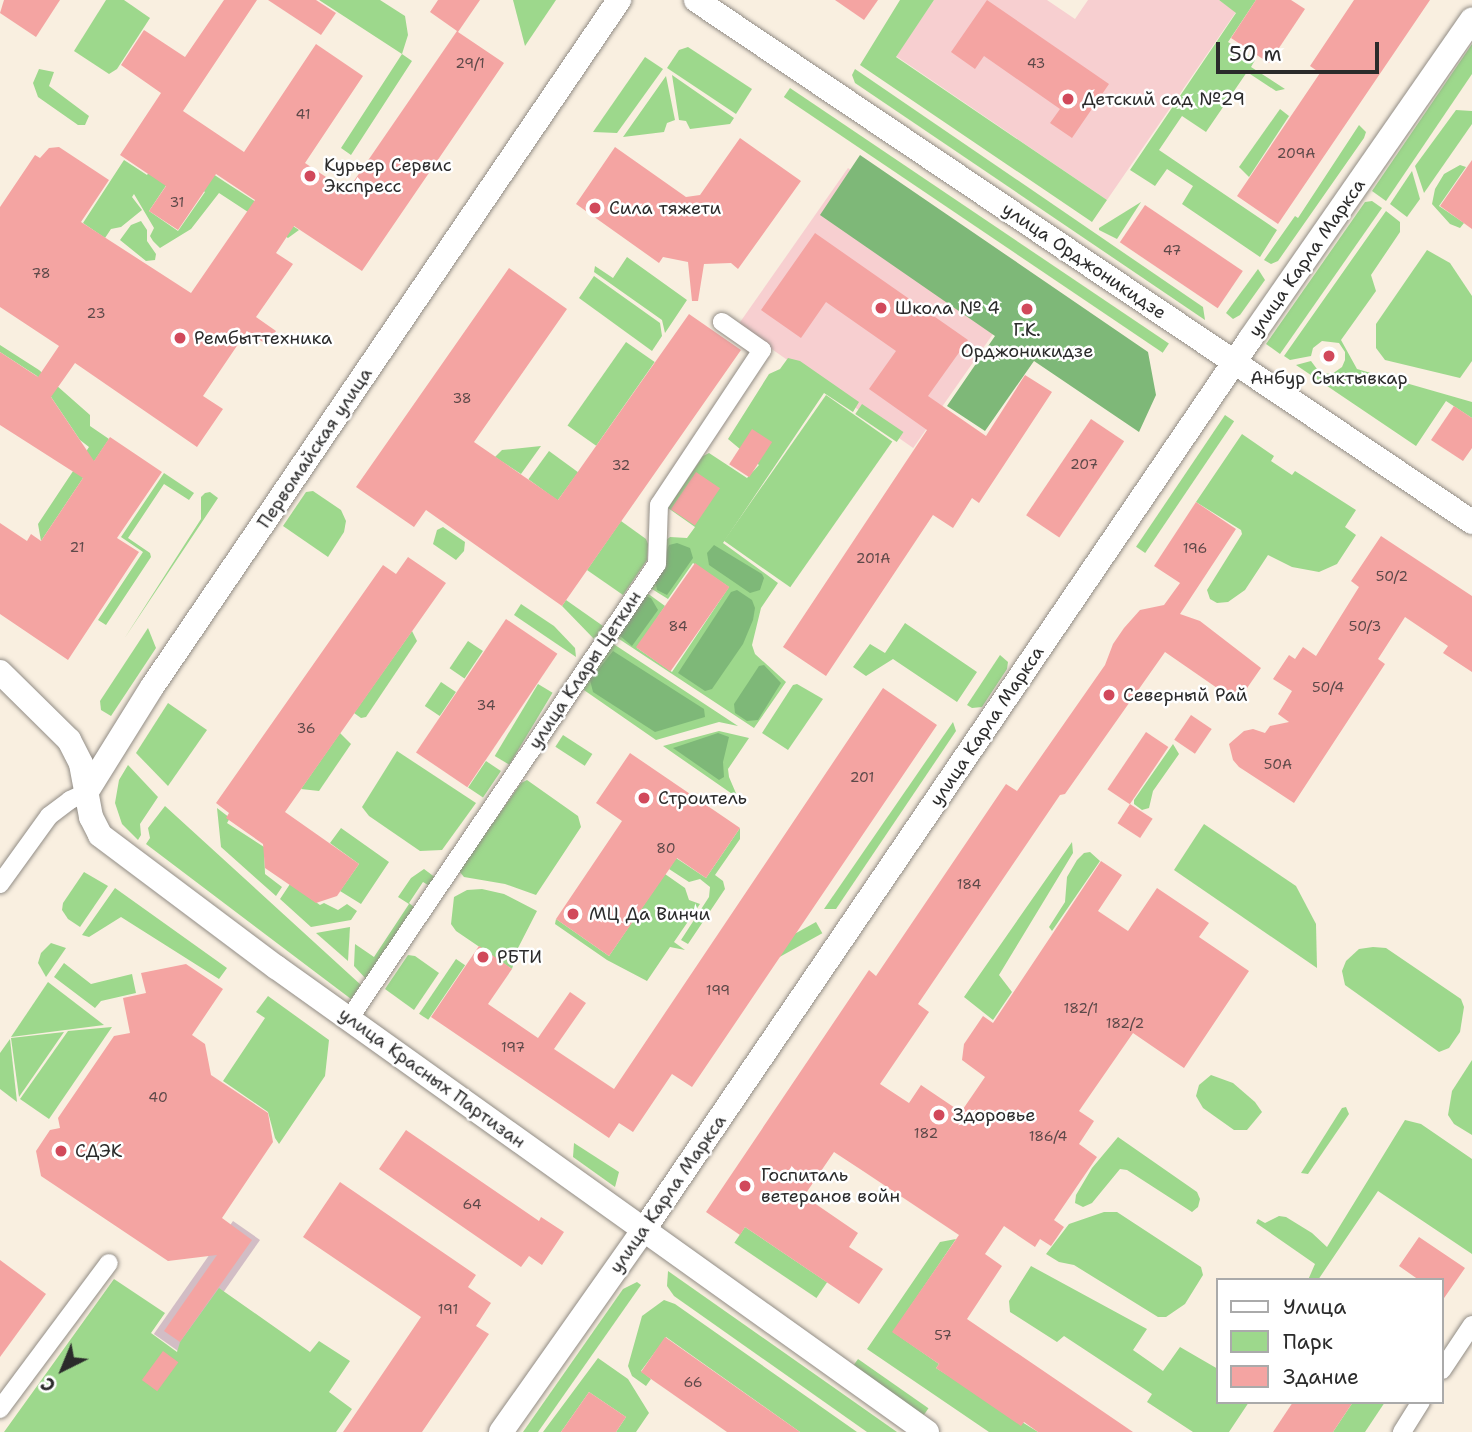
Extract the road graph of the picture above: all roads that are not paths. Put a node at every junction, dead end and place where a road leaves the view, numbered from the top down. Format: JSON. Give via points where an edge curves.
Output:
{"nodes":[{"id":1,"x":618,"y":0,"type":"edge"},
{"id":2,"x":696,"y":0,"type":"edge"},
{"id":3,"x":1472,"y":19,"type":"edge"},
{"id":4,"x":722,"y":322,"type":"dead end"},
{"id":5,"x":1234,"y":363,"type":"junction"},
{"id":6,"x":1472,"y":523,"type":"edge"},
{"id":7,"x":0,"y":672,"type":"edge"},
{"id":8,"x":86,"y":793,"type":"junction"},
{"id":9,"x":0,"y":884,"type":"edge"},
{"id":10,"x":349,"y":1019,"type":"junction"},
{"id":11,"x":643,"y":1231,"type":"junction"},
{"id":12,"x":109,"y":1263,"type":"dead end"},
{"id":13,"x":1472,"y":1325,"type":"edge"},
{"id":14,"x":1444,"y":1367,"type":"edge"},
{"id":15,"x":1420,"y":1404,"type":"edge"},
{"id":16,"x":0,"y":1409,"type":"edge"},
{"id":17,"x":501,"y":1432,"type":"edge"},
{"id":18,"x":927,"y":1432,"type":"edge"},
{"id":19,"x":1402,"y":1432,"type":"edge"}],
"edges":[{"from":1,"to":8,"type":"street","name":"Первомайская улица","via":[[152,687]]},
{"from":2,"to":5,"type":"street","name":"улица Орджоникидзе"},
{"from":3,"to":5,"type":"street","name":"улица Карла Маркса"},
{"from":4,"to":10,"type":"street","name":"улица Клары Цеткин","via":[[762,350],[659,505],[657,564]]},
{"from":5,"to":6,"type":"street","name":"улица Орджоникидзе"},
{"from":5,"to":11,"type":"street","name":"улица Карла Маркса"},
{"from":7,"to":8,"type":"street","name":"улица Красных Партизан","via":[[69,740],[81,764]]},
{"from":8,"to":9,"type":"street","name":"Первомайская улица","via":[[49,816]]},
{"from":8,"to":10,"type":"street","name":"улица Красных Партизан","via":[[100,835]]},
{"from":10,"to":11,"type":"street","name":"улица Красных Партизан"},
{"from":11,"to":17,"type":"street","name":"улица Карла Маркса"},
{"from":11,"to":18,"type":"street","name":"улица Красных Партизан"},
{"from":12,"to":16,"type":"street"},
{"from":13,"to":14,"type":"street"},
{"from":15,"to":19,"type":"street"}]}
